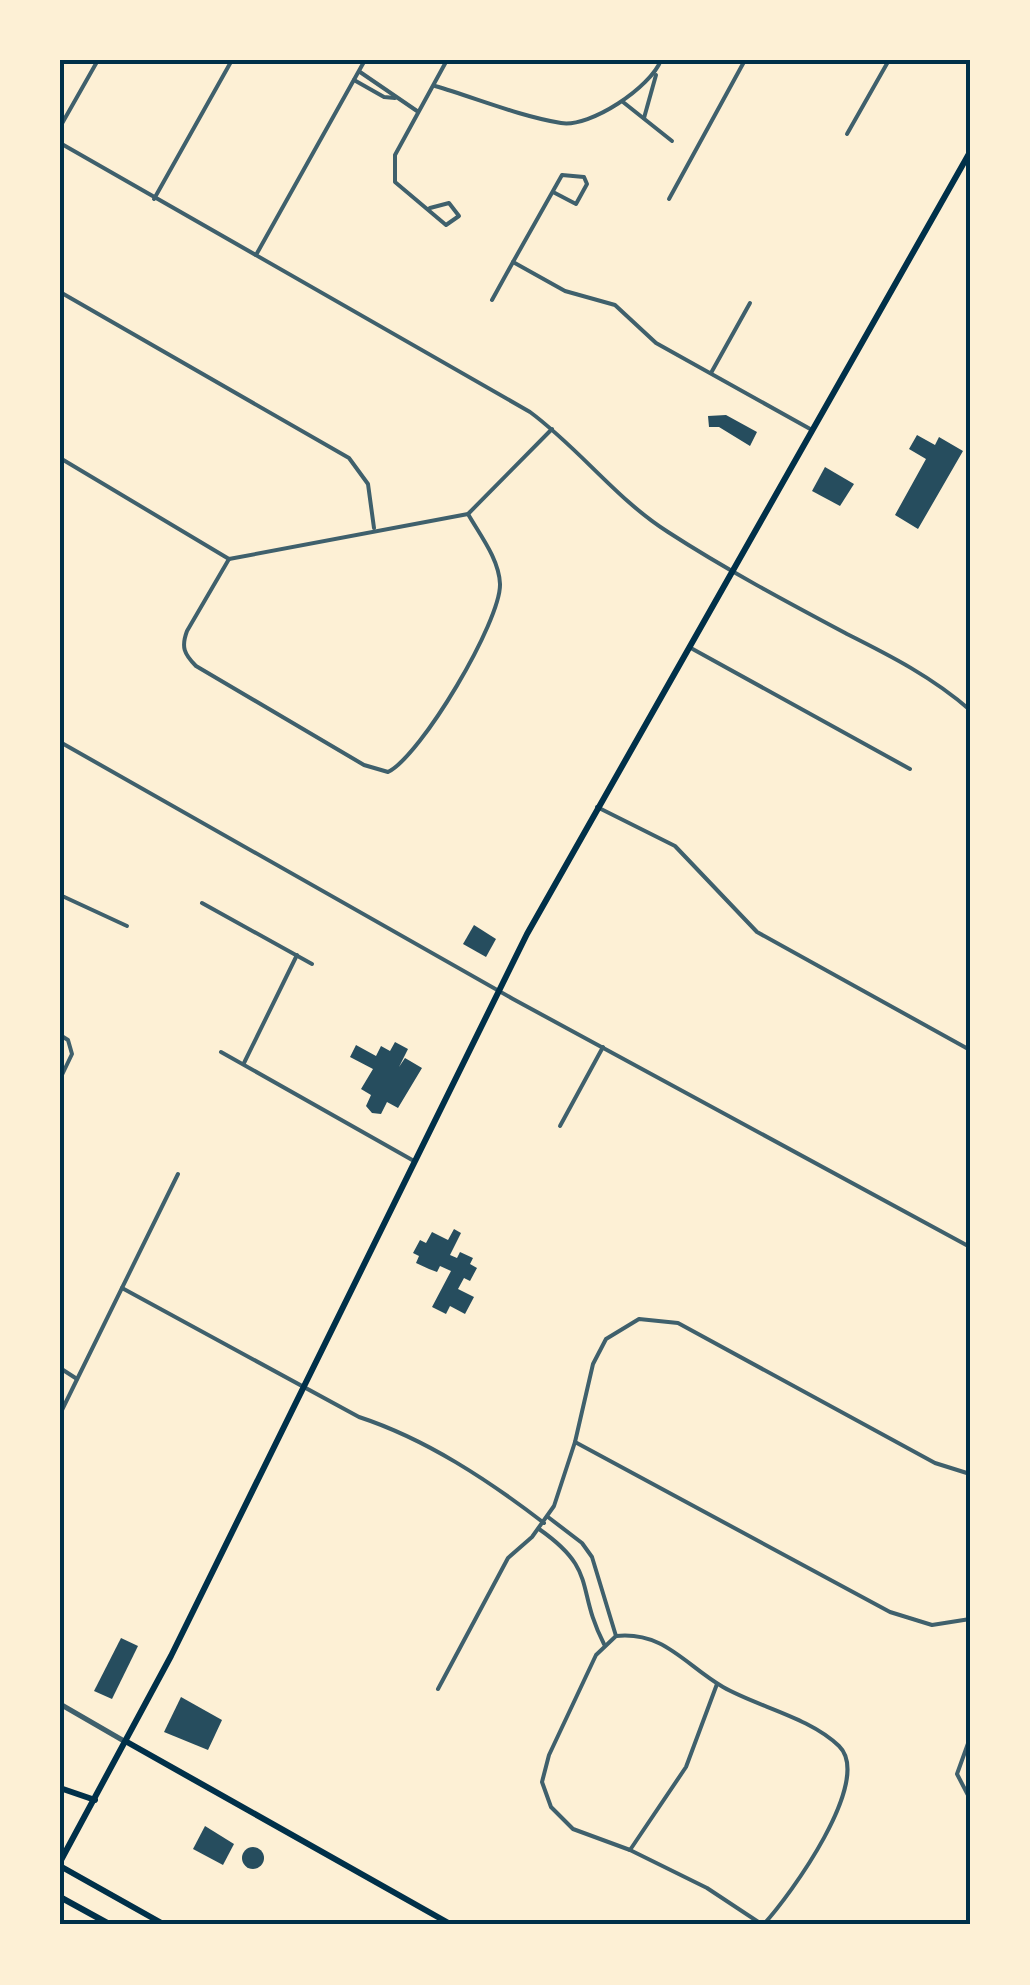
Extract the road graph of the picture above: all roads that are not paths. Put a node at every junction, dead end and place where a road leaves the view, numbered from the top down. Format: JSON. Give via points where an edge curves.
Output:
{"nodes":[{"id":1,"x":98,"y":60,"type":"edge"},
{"id":2,"x":232,"y":60,"type":"edge"},
{"id":3,"x":364,"y":60,"type":"edge"},
{"id":4,"x":448,"y":60,"type":"edge"},
{"id":5,"x":662,"y":60,"type":"edge"},
{"id":6,"x":745,"y":60,"type":"edge"},
{"id":7,"x":889,"y":60,"type":"edge"},
{"id":8,"x":657,"y":70,"type":"junction"},
{"id":9,"x":358,"y":71,"type":"junction"},
{"id":10,"x":354,"y":79,"type":"junction"},
{"id":11,"x":434,"y":86,"type":"junction"},
{"id":12,"x":395,"y":98,"type":"junction"},
{"id":13,"x":623,"y":102,"type":"junction"},
{"id":14,"x":417,"y":111,"type":"junction"},
{"id":15,"x":644,"y":118,"type":"junction"},
{"id":16,"x":60,"y":127,"type":"edge"},
{"id":17,"x":848,"y":134,"type":"dead end"},
{"id":18,"x":672,"y":141,"type":"dead end"},
{"id":19,"x":60,"y":143,"type":"edge"},
{"id":20,"x":970,"y":152,"type":"edge"},
{"id":21,"x":552,"y":192,"type":"junction"},
{"id":22,"x":154,"y":199,"type":"junction"},
{"id":23,"x":669,"y":199,"type":"dead end"},
{"id":24,"x":430,"y":208,"type":"junction"},
{"id":25,"x":256,"y":255,"type":"junction"},
{"id":26,"x":514,"y":262,"type":"junction"},
{"id":27,"x":60,"y":292,"type":"edge"},
{"id":28,"x":492,"y":300,"type":"dead end"},
{"id":29,"x":750,"y":303,"type":"dead end"},
{"id":30,"x":711,"y":374,"type":"junction"},
{"id":31,"x":552,"y":429,"type":"junction"},
{"id":32,"x":812,"y":430,"type":"junction"},
{"id":33,"x":60,"y":458,"type":"edge"},
{"id":34,"x":468,"y":514,"type":"junction"},
{"id":35,"x":374,"y":530,"type":"junction"},
{"id":36,"x":229,"y":559,"type":"junction"},
{"id":37,"x":733,"y":569,"type":"junction"},
{"id":38,"x":689,"y":648,"type":"junction"},
{"id":39,"x":970,"y":710,"type":"edge"},
{"id":40,"x":60,"y":742,"type":"edge"},
{"id":41,"x":910,"y":769,"type":"dead end"},
{"id":42,"x":598,"y":807,"type":"junction"},
{"id":43,"x":60,"y":894,"type":"edge"},
{"id":44,"x":202,"y":902,"type":"dead end"},
{"id":45,"x":126,"y":926,"type":"dead end"},
{"id":46,"x":297,"y":955,"type":"junction"},
{"id":47,"x":312,"y":964,"type":"dead end"},
{"id":48,"x":498,"y":991,"type":"junction"},
{"id":49,"x":60,"y":1035,"type":"edge"},
{"id":50,"x":603,"y":1047,"type":"junction"},
{"id":51,"x":970,"y":1050,"type":"edge"},
{"id":52,"x":221,"y":1052,"type":"dead end"},
{"id":53,"x":244,"y":1066,"type":"junction"},
{"id":54,"x":60,"y":1080,"type":"edge"},
{"id":55,"x":560,"y":1126,"type":"dead end"},
{"id":56,"x":414,"y":1161,"type":"junction"},
{"id":57,"x":178,"y":1174,"type":"dead end"},
{"id":58,"x":970,"y":1246,"type":"edge"},
{"id":59,"x":122,"y":1288,"type":"junction"},
{"id":60,"x":60,"y":1368,"type":"edge"},
{"id":61,"x":77,"y":1380,"type":"junction"},
{"id":62,"x":303,"y":1387,"type":"junction"},
{"id":63,"x":60,"y":1414,"type":"edge"},
{"id":64,"x":575,"y":1442,"type":"junction"},
{"id":65,"x":969,"y":1474,"type":"edge"},
{"id":66,"x":548,"y":1516,"type":"junction"},
{"id":67,"x":544,"y":1523,"type":"junction"},
{"id":68,"x":539,"y":1530,"type":"junction"},
{"id":69,"x":970,"y":1554,"type":"edge"},
{"id":70,"x":970,"y":1618,"type":"edge"},
{"id":71,"x":616,"y":1636,"type":"junction"},
{"id":72,"x":604,"y":1644,"type":"junction"},
{"id":73,"x":717,"y":1684,"type":"junction"},
{"id":74,"x":438,"y":1689,"type":"dead end"},
{"id":75,"x":60,"y":1704,"type":"edge"},
{"id":76,"x":970,"y":1738,"type":"edge"},
{"id":77,"x":127,"y":1742,"type":"junction"},
{"id":78,"x":60,"y":1788,"type":"edge"},
{"id":79,"x":970,"y":1799,"type":"edge"},
{"id":80,"x":94,"y":1800,"type":"junction"},
{"id":81,"x":630,"y":1850,"type":"junction"},
{"id":82,"x":60,"y":1864,"type":"edge"},
{"id":83,"x":60,"y":1897,"type":"edge"},
{"id":84,"x":110,"y":1925,"type":"edge"},
{"id":85,"x":165,"y":1925,"type":"edge"},
{"id":86,"x":452,"y":1925,"type":"edge"},
{"id":87,"x":763,"y":1925,"type":"edge"}],
"edges":[{"from":1,"to":16,"type":"street"},
{"from":2,"to":22,"type":"street"},
{"from":3,"to":9,"type":"street"},
{"from":4,"to":11,"type":"street"},
{"from":5,"to":8,"type":"street"},
{"from":6,"to":23,"type":"street"},
{"from":7,"to":17,"type":"street"},
{"from":8,"to":13,"type":"street"},
{"from":8,"to":15,"type":"street"},
{"from":9,"to":10,"type":"street"},
{"from":9,"to":12,"type":"street"},
{"from":10,"to":12,"type":"street"},
{"from":10,"to":25,"type":"street"},
{"from":11,"to":13,"type":"street","via":[[566,124]]},
{"from":11,"to":14,"type":"street"},
{"from":12,"to":14,"type":"street"},
{"from":13,"to":15,"type":"street"},
{"from":14,"to":24,"type":"street","via":[[395,155],[395,182]]},
{"from":15,"to":18,"type":"street"},
{"from":19,"to":22,"type":"street"},
{"from":20,"to":32,"type":"main road"},
{"from":21,"to":21,"type":"street","via":[[576,204],[587,184],[584,177],[562,175]]},
{"from":21,"to":26,"type":"street"},
{"from":22,"to":25,"type":"street"},
{"from":24,"to":24,"type":"street","via":[[448,203],[459,216],[446,225]]},
{"from":25,"to":31,"type":"street"},
{"from":26,"to":28,"type":"street"},
{"from":26,"to":30,"type":"street","via":[[565,291],[615,305],[656,343]]},
{"from":27,"to":35,"type":"street","via":[[349,458],[368,484]]},
{"from":29,"to":30,"type":"street"},
{"from":30,"to":32,"type":"street"},
{"from":31,"to":34,"type":"street"},
{"from":31,"to":37,"type":"street","via":[[640,512]]},
{"from":32,"to":37,"type":"main road"},
{"from":33,"to":36,"type":"street"},
{"from":34,"to":35,"type":"street"},
{"from":34,"to":36,"type":"street","via":[[500,582],[493,619],[406,760],[388,772],[364,764],[186,655],[187,631]]},
{"from":35,"to":36,"type":"street"},
{"from":37,"to":38,"type":"main road"},
{"from":37,"to":39,"type":"street","via":[[896,657]]},
{"from":38,"to":41,"type":"street"},
{"from":38,"to":42,"type":"main road"},
{"from":40,"to":48,"type":"street"},
{"from":42,"to":48,"type":"main road"},
{"from":42,"to":51,"type":"street","via":[[675,846],[757,932]]},
{"from":43,"to":45,"type":"street"},
{"from":44,"to":46,"type":"street"},
{"from":46,"to":47,"type":"street"},
{"from":46,"to":53,"type":"street"},
{"from":48,"to":50,"type":"street"},
{"from":48,"to":56,"type":"main road"},
{"from":49,"to":54,"type":"street","via":[[72,1048]]},
{"from":50,"to":55,"type":"street"},
{"from":50,"to":58,"type":"street"},
{"from":52,"to":53,"type":"street"},
{"from":53,"to":56,"type":"street"},
{"from":56,"to":62,"type":"main road"},
{"from":57,"to":59,"type":"street"},
{"from":59,"to":61,"type":"street"},
{"from":59,"to":62,"type":"street"},
{"from":60,"to":61,"type":"street"},
{"from":61,"to":63,"type":"street"},
{"from":62,"to":67,"type":"street","via":[[358,1418],[396,1430]]},
{"from":62,"to":77,"type":"main road"},
{"from":64,"to":65,"type":"street","via":[[598,1351],[614,1331],[658,1318],[690,1328],[934,1462]]},
{"from":64,"to":66,"type":"street"},
{"from":64,"to":70,"type":"street","via":[[890,1612],[932,1625]]},
{"from":65,"to":69,"type":"street"},
{"from":66,"to":67,"type":"street"},
{"from":66,"to":71,"type":"street","via":[[592,1557]]},
{"from":67,"to":68,"type":"street"},
{"from":68,"to":72,"type":"street","via":[[580,1567]]},
{"from":68,"to":74,"type":"street","via":[[508,1558]]},
{"from":71,"to":72,"type":"street"},
{"from":71,"to":73,"type":"street","via":[[660,1641]]},
{"from":72,"to":81,"type":"street","via":[[542,1782],[551,1807],[573,1828]]},
{"from":73,"to":81,"type":"street","via":[[686,1768]]},
{"from":73,"to":87,"type":"street","via":[[826,1736],[846,1754],[850,1770],[820,1846]]},
{"from":75,"to":77,"type":"street"},
{"from":76,"to":79,"type":"street","via":[[958,1774]]},
{"from":77,"to":80,"type":"main road"},
{"from":77,"to":86,"type":"main road"},
{"from":78,"to":80,"type":"main road"},
{"from":80,"to":82,"type":"main road"},
{"from":81,"to":87,"type":"street"},
{"from":82,"to":85,"type":"main road"},
{"from":83,"to":84,"type":"main road"}]}
